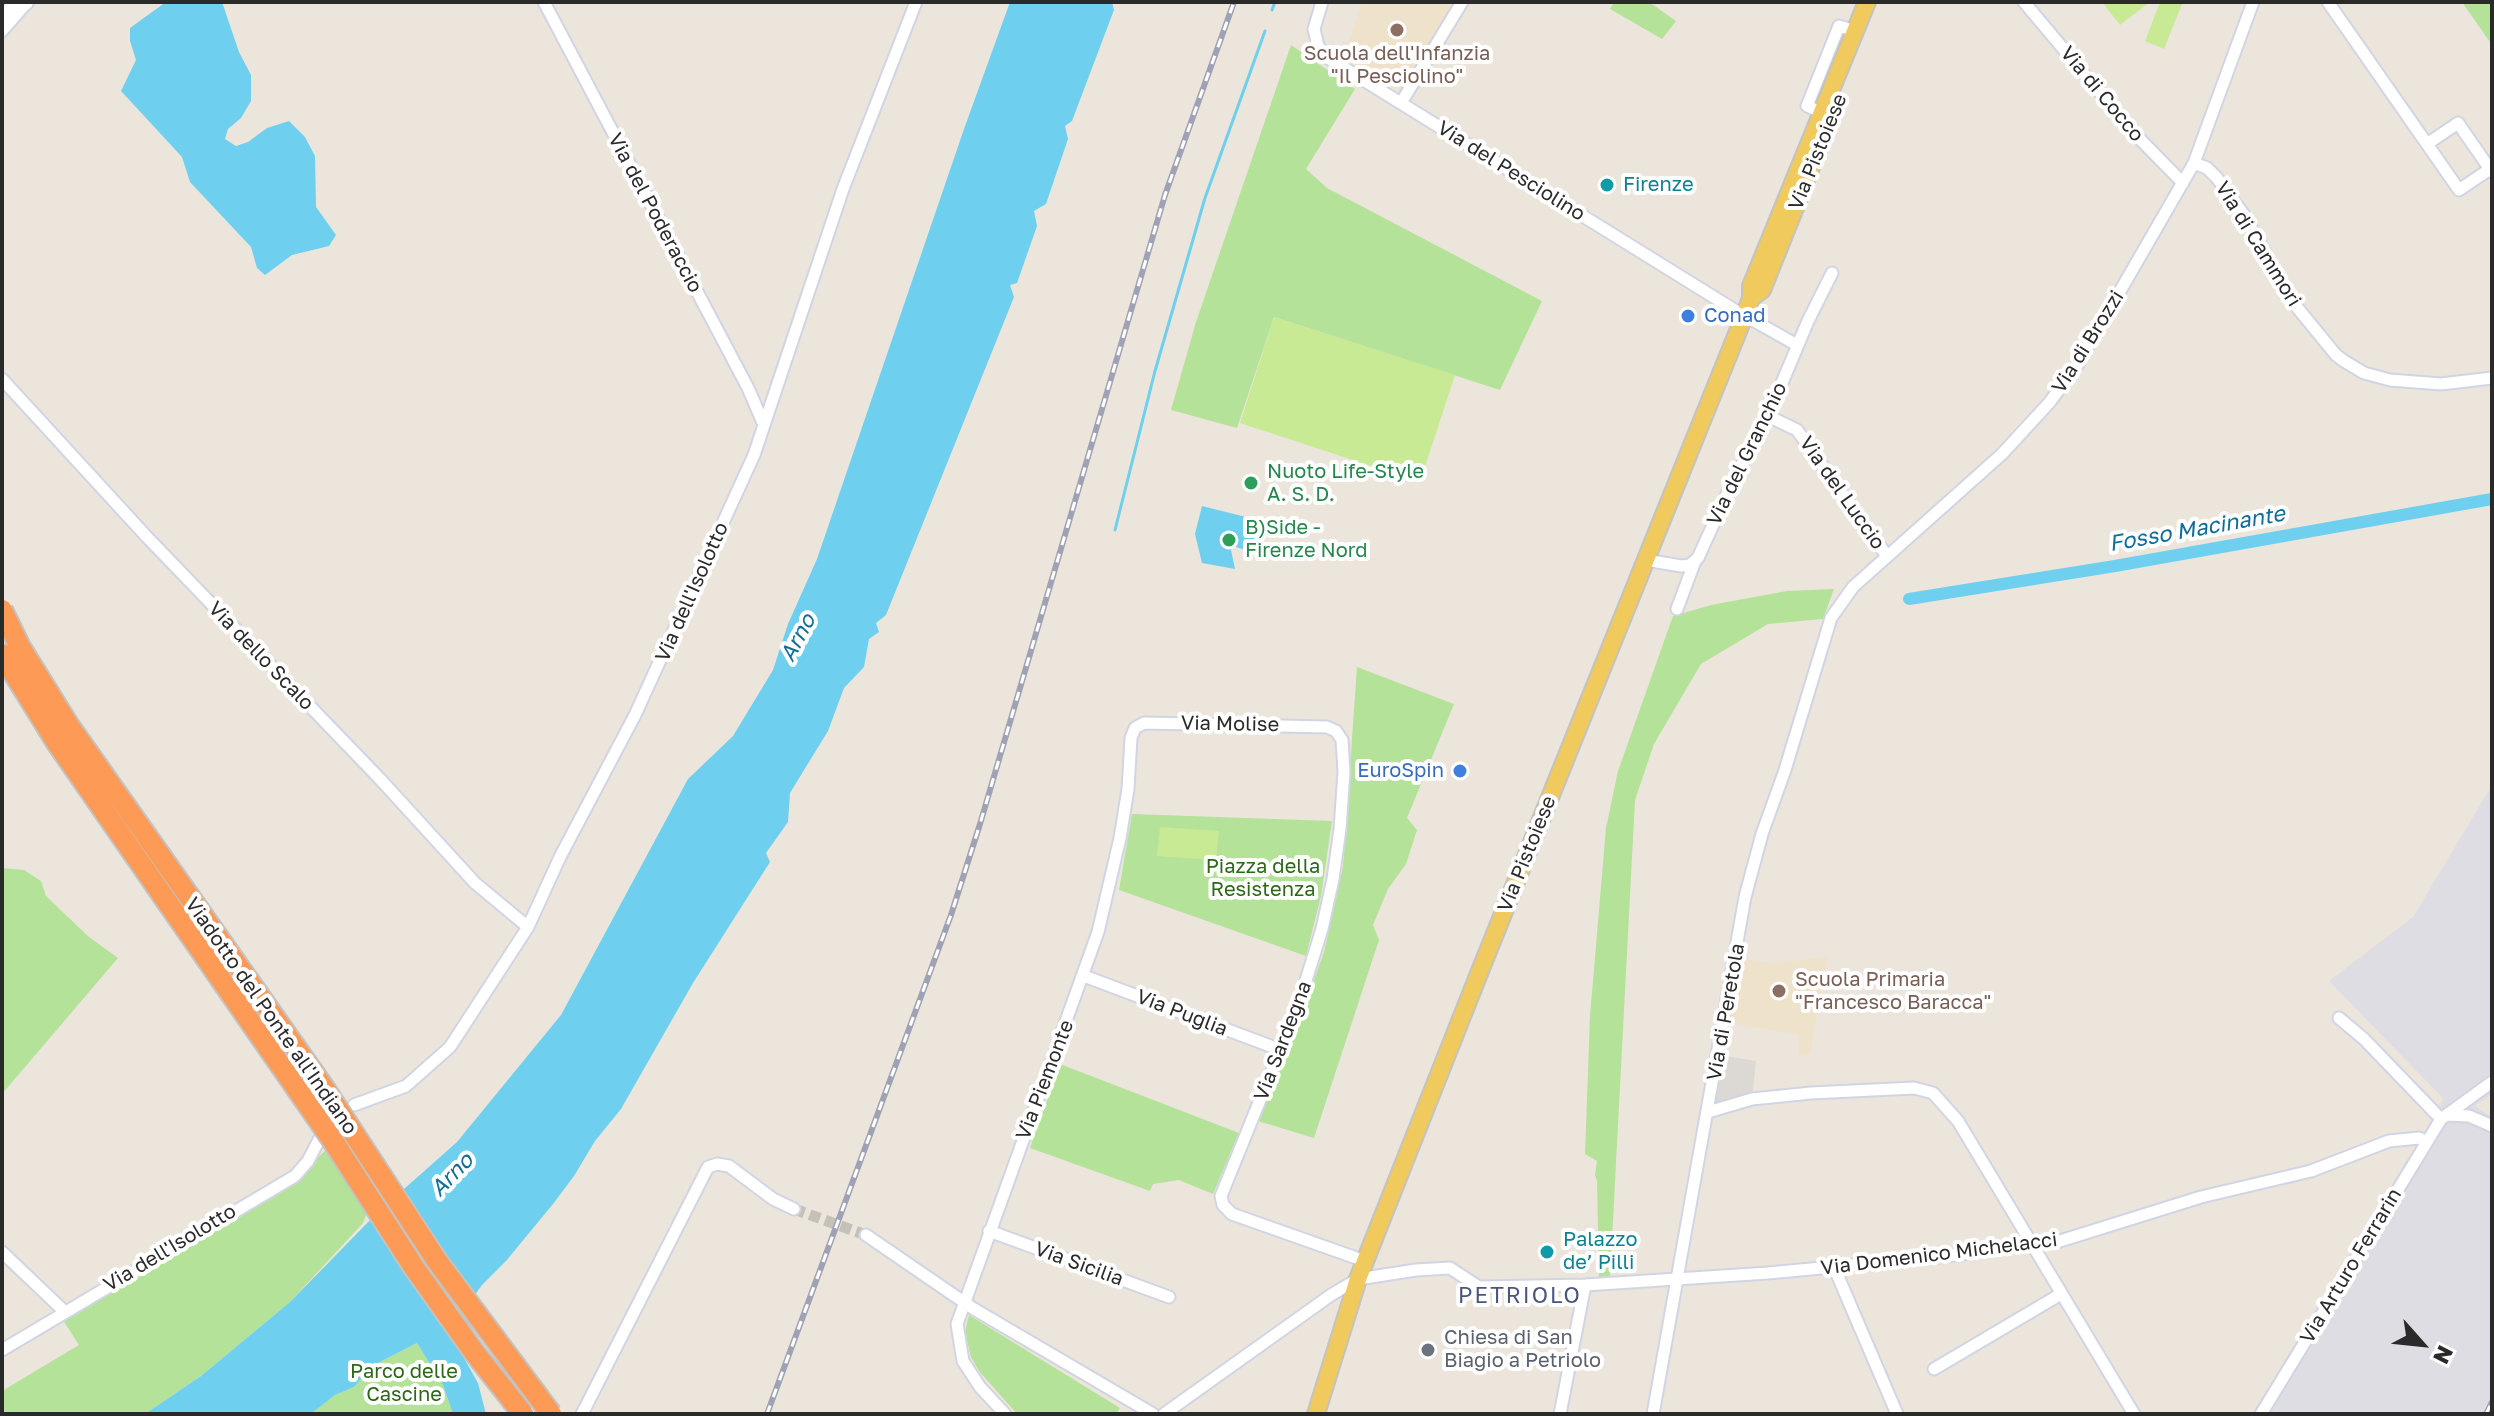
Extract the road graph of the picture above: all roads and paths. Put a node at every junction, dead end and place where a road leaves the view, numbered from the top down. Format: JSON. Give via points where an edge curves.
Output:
{"nodes":[{"id":1,"x":25,"y":2,"type":"edge"},
{"id":2,"x":544,"y":2,"type":"edge"},
{"id":3,"x":916,"y":2,"type":"edge"},
{"id":4,"x":1462,"y":2,"type":"edge"},
{"id":5,"x":1867,"y":2,"type":"edge"},
{"id":6,"x":1878,"y":2,"type":"edge"},
{"id":7,"x":2024,"y":2,"type":"edge"},
{"id":8,"x":2253,"y":2,"type":"edge"},
{"id":9,"x":2328,"y":2,"type":"edge"},
{"id":10,"x":1322,"y":3,"type":"edge"},
{"id":11,"x":2,"y":16,"type":"edge"},
{"id":12,"x":2,"y":31,"type":"edge"},
{"id":13,"x":1401,"y":103,"type":"junction"},
{"id":14,"x":2427,"y":144,"type":"junction"},
{"id":15,"x":2194,"y":163,"type":"junction"},
{"id":16,"x":2491,"y":170,"type":"edge"},
{"id":17,"x":2183,"y":183,"type":"junction"},
{"id":18,"x":1832,"y":273,"type":"dead end"},
{"id":19,"x":1751,"y":298,"type":"junction"},
{"id":20,"x":1745,"y":314,"type":"junction"},
{"id":21,"x":1797,"y":345,"type":"junction"},
{"id":22,"x":2492,"y":378,"type":"edge"},
{"id":23,"x":2,"y":379,"type":"edge"},
{"id":24,"x":1768,"y":416,"type":"junction"},
{"id":25,"x":763,"y":428,"type":"junction"},
{"id":26,"x":1887,"y":556,"type":"junction"},
{"id":27,"x":1646,"y":560,"type":"junction"},
{"id":28,"x":1695,"y":561,"type":"junction"},
{"id":29,"x":1677,"y":609,"type":"dead end"},
{"id":30,"x":2,"y":610,"type":"edge"},
{"id":31,"x":1831,"y":618,"type":"joint"},
{"id":32,"x":2,"y":654,"type":"edge"},
{"id":33,"x":1327,"y":727,"type":"joint"},
{"id":34,"x":1135,"y":728,"type":"joint"},
{"id":35,"x":528,"y":927,"type":"junction"},
{"id":36,"x":1084,"y":976,"type":"junction"},
{"id":37,"x":2339,"y":1018,"type":"dead end"},
{"id":38,"x":1281,"y":1050,"type":"junction"},
{"id":39,"x":2492,"y":1082,"type":"edge"},
{"id":40,"x":354,"y":1105,"type":"dead end"},
{"id":41,"x":1708,"y":1112,"type":"junction"},
{"id":42,"x":2444,"y":1117,"type":"junction"},
{"id":43,"x":2492,"y":1126,"type":"edge"},
{"id":44,"x":323,"y":1132,"type":"dead end"},
{"id":45,"x":2427,"y":1142,"type":"junction"},
{"id":46,"x":794,"y":1209,"type":"tunnel mouth"},
{"id":47,"x":989,"y":1231,"type":"junction"},
{"id":48,"x":866,"y":1235,"type":"tunnel mouth"},
{"id":49,"x":2033,"y":1243,"type":"junction"},
{"id":50,"x":2,"y":1252,"type":"edge"},
{"id":51,"x":1365,"y":1261,"type":"junction"},
{"id":52,"x":1834,"y":1267,"type":"junction"},
{"id":53,"x":1358,"y":1279,"type":"junction"},
{"id":54,"x":1676,"y":1280,"type":"junction"},
{"id":55,"x":1585,"y":1285,"type":"junction"},
{"id":56,"x":2061,"y":1294,"type":"junction"},
{"id":57,"x":1169,"y":1297,"type":"dead end"},
{"id":58,"x":963,"y":1302,"type":"junction"},
{"id":59,"x":65,"y":1312,"type":"junction"},
{"id":60,"x":2,"y":1350,"type":"edge"},
{"id":61,"x":1934,"y":1369,"type":"dead end"},
{"id":62,"x":523,"y":1414,"type":"edge"},
{"id":63,"x":551,"y":1414,"type":"edge"},
{"id":64,"x":582,"y":1414,"type":"edge"},
{"id":65,"x":1005,"y":1414,"type":"edge"},
{"id":66,"x":1153,"y":1414,"type":"edge"},
{"id":67,"x":1164,"y":1414,"type":"edge"},
{"id":68,"x":1316,"y":1414,"type":"edge"},
{"id":69,"x":1560,"y":1414,"type":"edge"},
{"id":70,"x":1653,"y":1414,"type":"edge"},
{"id":71,"x":1897,"y":1414,"type":"edge"},
{"id":72,"x":2134,"y":1414,"type":"edge"},
{"id":73,"x":2261,"y":1414,"type":"edge"}],
"edges":[{"from":1,"to":11,"type":"street"},
{"from":1,"to":12,"type":"street"},
{"from":2,"to":25,"type":"street","name":"Via del Poderaccio","via":[[748,388]]},
{"from":3,"to":25,"type":"street","name":"Via dell'Isolotto","via":[[843,189]]},
{"from":4,"to":13,"type":"street"},
{"from":5,"to":19,"type":"main road","name":"Via Pistoiese","via":[[1751,286]]},
{"from":6,"to":19,"type":"main road","name":"Via Pistoiese","via":[[1762,290]]},
{"from":7,"to":17,"type":"street","name":"Via di Cocco"},
{"from":8,"to":15,"type":"street","name":"Via di Brozzi"},
{"from":9,"to":14,"type":"street"},
{"from":10,"to":13,"type":"street","name":"Via del Pesciolino","via":[[1314,29],[1321,51]]},
{"from":13,"to":20,"type":"street","name":"Via del Pesciolino"},
{"from":14,"to":16,"type":"street","via":[[2459,190]]},
{"from":14,"to":16,"type":"street","via":[[2458,123]]},
{"from":15,"to":17,"type":"street","name":"Via di Brozzi"},
{"from":15,"to":22,"type":"street","name":"Via di Cammori","via":[[2212,172],[2238,204],[2284,290],[2336,355],[2364,373],[2390,380],[2441,384]]},
{"from":17,"to":26,"type":"street","name":"Via di Brozzi","via":[[2061,388],[1995,460]]},
{"from":18,"to":21,"type":"street","name":"Via del Granchio"},
{"from":19,"to":20,"type":"main road","name":"Via Pistoiese"},
{"from":20,"to":21,"type":"street"},
{"from":20,"to":27,"type":"main road","name":"Via Pistoiese"},
{"from":21,"to":24,"type":"street","name":"Via del Granchio"},
{"from":23,"to":35,"type":"street","name":"Via dello Scalo","via":[[475,883]]},
{"from":24,"to":26,"type":"street","name":"Via del Luccio","via":[[1797,430]]},
{"from":24,"to":28,"type":"street","name":"Via del Granchio"},
{"from":25,"to":35,"type":"street","name":"Via dell'Isolotto","via":[[641,702]]},
{"from":26,"to":31,"type":"street","name":"Via di Brozzi","via":[[1848,593]]},
{"from":27,"to":28,"type":"street","via":[[1681,566]]},
{"from":27,"to":51,"type":"main road","name":"Via Pistoiese"},
{"from":28,"to":29,"type":"street","name":"Via del Granchio"},
{"from":30,"to":63,"type":"highway","name":"Viadotto del Ponte all'Indiano","bridge":true,"via":[[69,726],[324,1088],[437,1261]]},
{"from":31,"to":41,"type":"street","name":"Via di Peretola","via":[[1750,877]]},
{"from":32,"to":62,"type":"highway","name":"Viadotto del Ponte all'Indiano","bridge":true,"via":[[413,1266]]},
{"from":33,"to":34,"type":"street","name":"Via Molise","via":[[1144,723]]},
{"from":33,"to":38,"type":"street","name":"Via Sardegna","via":[[1339,734],[1344,753],[1334,870],[1313,960]]},
{"from":34,"to":36,"type":"street","name":"Via Piemonte","via":[[1114,872]]},
{"from":35,"to":40,"type":"street","name":"Via dell'Isolotto","via":[[450,1047],[406,1086]]},
{"from":36,"to":38,"type":"street","name":"Via Puglia"},
{"from":36,"to":47,"type":"street","name":"Via Piemonte"},
{"from":37,"to":42,"type":"street"},
{"from":38,"to":51,"type":"street","name":"Via Sardegna","via":[[1222,1191],[1223,1205],[1232,1214]]},
{"from":39,"to":42,"type":"street"},
{"from":41,"to":49,"type":"street","via":[[1767,1097],[1927,1090],[1958,1121]]},
{"from":41,"to":54,"type":"street","name":"Via di Peretola"},
{"from":42,"to":43,"type":"street","via":[[2469,1116]]},
{"from":42,"to":45,"type":"street","name":"Via Arturo Ferrarin"},
{"from":44,"to":59,"type":"street","name":"Via dell'Isolotto","via":[[295,1176]]},
{"from":45,"to":49,"type":"street","name":"Via Domenico Michelacci","via":[[2389,1141],[2311,1171],[2201,1197],[2060,1241]]},
{"from":45,"to":73,"type":"street","name":"Via Arturo Ferrarin"},
{"from":46,"to":64,"type":"street","via":[[729,1166],[708,1167]]},
{"from":47,"to":57,"type":"street","name":"Via Sicilia"},
{"from":47,"to":58,"type":"street","name":"Via Piemonte"},
{"from":48,"to":58,"type":"street"},
{"from":49,"to":52,"type":"street","name":"Via Domenico Michelacci"},
{"from":49,"to":56,"type":"street"},
{"from":50,"to":59,"type":"street"},
{"from":51,"to":53,"type":"main road","name":"Via Pistoiese"},
{"from":52,"to":54,"type":"street","name":"Via Domenico Michelacci"},
{"from":52,"to":71,"type":"street"},
{"from":53,"to":55,"type":"street","name":"Via Domenico Michelacci","via":[[1436,1268],[1455,1269],[1479,1287]]},
{"from":53,"to":67,"type":"street"},
{"from":53,"to":68,"type":"main road","name":"Via Pistoiese"},
{"from":54,"to":55,"type":"street","name":"Via Domenico Michelacci"},
{"from":54,"to":70,"type":"street","name":"Via di Peretola"},
{"from":55,"to":69,"type":"street"},
{"from":56,"to":61,"type":"street"},
{"from":56,"to":72,"type":"street"},
{"from":58,"to":65,"type":"street","name":"Via Piemonte","via":[[957,1324],[960,1355]]},
{"from":58,"to":66,"type":"street"},
{"from":59,"to":60,"type":"street","name":"Via dell'Isolotto"}]}
